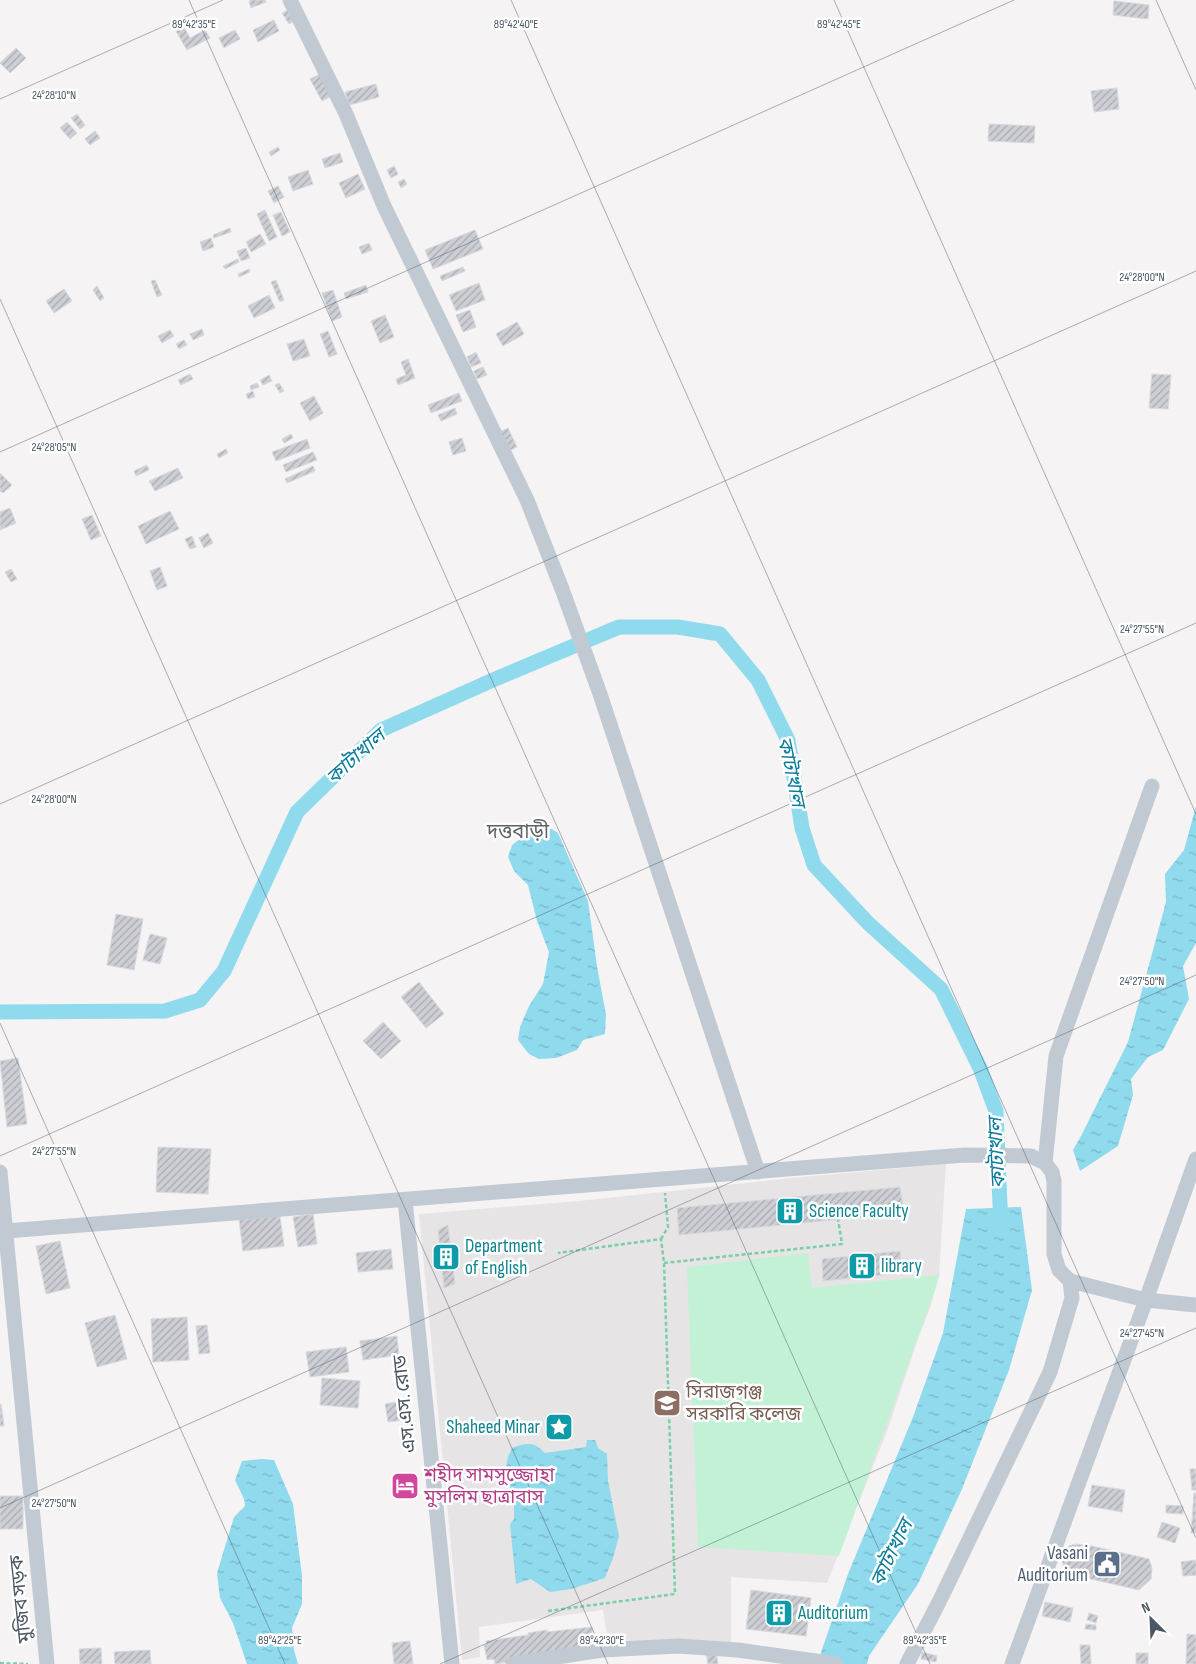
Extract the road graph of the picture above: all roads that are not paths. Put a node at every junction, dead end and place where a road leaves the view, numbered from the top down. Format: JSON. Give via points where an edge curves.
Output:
{"nodes":[{"id":1,"x":290,"y":0,"type":"edge"},
{"id":2,"x":1152,"y":786,"type":"dead end"},
{"id":3,"x":1038,"y":1159,"type":"junction"},
{"id":4,"x":1196,"y":1159,"type":"edge"},
{"id":5,"x":0,"y":1172,"type":"edge"},
{"id":6,"x":758,"y":1172,"type":"junction"},
{"id":7,"x":405,"y":1200,"type":"junction"},
{"id":8,"x":6,"y":1231,"type":"junction"},
{"id":9,"x":1070,"y":1281,"type":"junction"},
{"id":10,"x":1146,"y":1300,"type":"junction"},
{"id":11,"x":1196,"y":1305,"type":"edge"},
{"id":12,"x":794,"y":1660,"type":"edge"},
{"id":13,"x":48,"y":1664,"type":"edge"},
{"id":14,"x":452,"y":1664,"type":"edge"},
{"id":15,"x":513,"y":1664,"type":"edge"},
{"id":16,"x":836,"y":1664,"type":"edge"},
{"id":17,"x":907,"y":1664,"type":"edge"},
{"id":18,"x":1012,"y":1664,"type":"edge"}],
"edges":[{"from":1,"to":6,"type":"street","via":[[346,114],[397,233],[527,500],[600,694]]},
{"from":2,"to":3,"type":"street","via":[[1056,1056]]},
{"from":3,"to":6,"type":"street","via":[[965,1155]]},
{"from":3,"to":9,"type":"street","via":[[1052,1172],[1054,1254],[1059,1270]]},
{"from":4,"to":10,"type":"street"},
{"from":5,"to":8,"type":"street","name":"মুজিব সড়ক"},
{"from":6,"to":7,"type":"street"},
{"from":7,"to":8,"type":"street"},
{"from":7,"to":14,"type":"street","name":"এস.এস. রোড"},
{"from":8,"to":13,"type":"street","name":"মুজিব সড়ক"},
{"from":9,"to":10,"type":"street"},
{"from":9,"to":17,"type":"street","via":[[1072,1298],[1050,1372]]},
{"from":10,"to":11,"type":"street"},
{"from":10,"to":18,"type":"street"},
{"from":12,"to":15,"type":"street","via":[[738,1650],[678,1646],[602,1650]]},
{"from":12,"to":16,"type":"street"}]}
